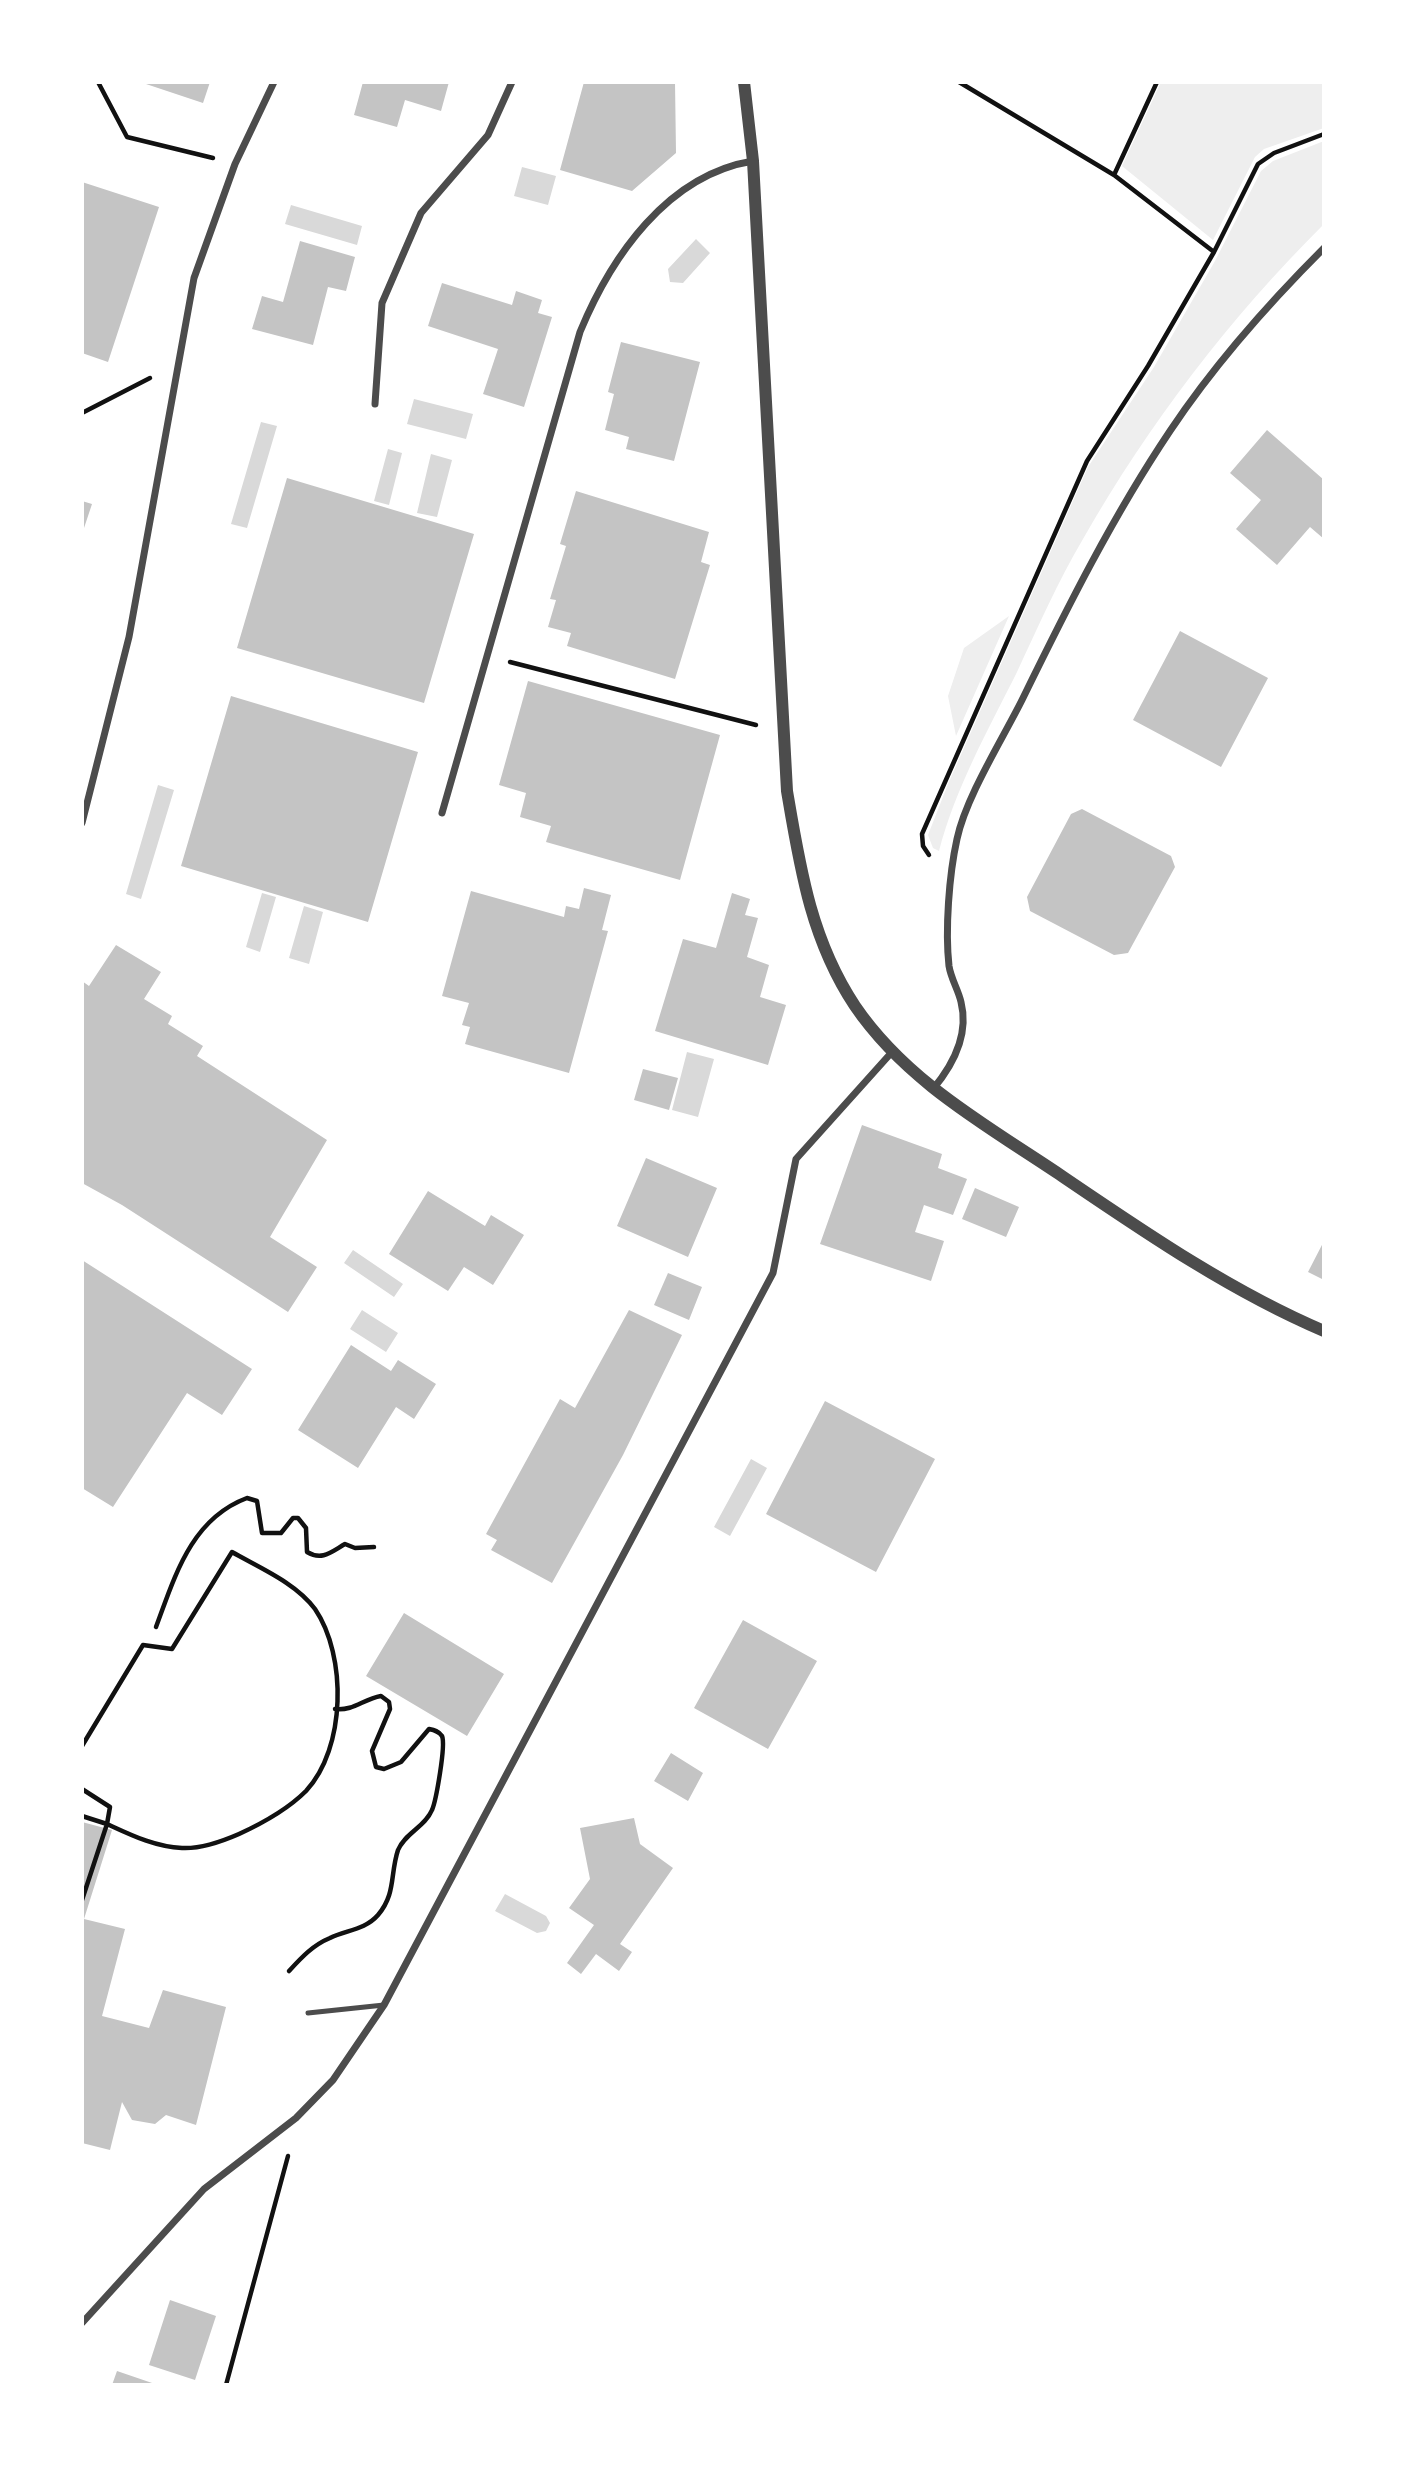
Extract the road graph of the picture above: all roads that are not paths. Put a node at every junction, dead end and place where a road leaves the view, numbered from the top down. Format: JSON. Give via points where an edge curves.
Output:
{"nodes":[{"id":1,"x":274,"y":82,"type":"edge"},
{"id":2,"x":512,"y":82,"type":"edge"},
{"id":3,"x":744,"y":82,"type":"edge"},
{"id":4,"x":753,"y":160,"type":"junction"},
{"id":5,"x":1324,"y":248,"type":"edge"},
{"id":6,"x":375,"y":404,"type":"dead end"},
{"id":7,"x":442,"y":813,"type":"dead end"},
{"id":8,"x":82,"y":824,"type":"edge"},
{"id":9,"x":892,"y":1052,"type":"junction"},
{"id":10,"x":933,"y":1090,"type":"junction"},
{"id":11,"x":1324,"y":1331,"type":"edge"},
{"id":12,"x":384,"y":2005,"type":"junction"},
{"id":13,"x":308,"y":2013,"type":"dead end"},
{"id":14,"x":82,"y":2323,"type":"edge"}],
"edges":[{"from":1,"to":8,"type":"street","via":[[235,164],[194,278],[129,637]]},
{"from":2,"to":6,"type":"street","via":[[488,135],[421,213],[382,303]]},
{"from":3,"to":4,"type":"street"},
{"from":4,"to":7,"type":"street","via":[[725,165],[671,201],[641,228],[593,300]]},
{"from":4,"to":9,"type":"street","via":[[787,791],[815,930],[855,1006]]},
{"from":5,"to":10,"type":"street","via":[[1202,386],[1113,522],[978,789],[957,836],[952,864],[949,966],[963,1018],[954,1056]]},
{"from":9,"to":10,"type":"street"},
{"from":9,"to":12,"type":"street","via":[[796,1159],[772,1273]]},
{"from":10,"to":11,"type":"street","via":[[1153,1238],[1289,1316]]},
{"from":12,"to":13,"type":"lane"},
{"from":12,"to":14,"type":"street","via":[[333,2080],[296,2118],[204,2189]]}]}
